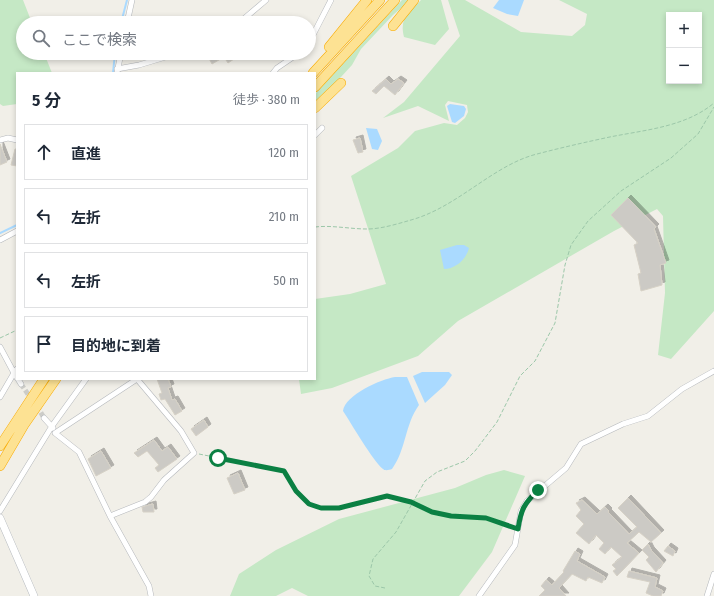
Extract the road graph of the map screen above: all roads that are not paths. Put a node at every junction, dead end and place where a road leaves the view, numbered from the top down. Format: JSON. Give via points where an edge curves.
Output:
{"nodes":[{"id":1,"x":132,"y":0,"type":"edge"},
{"id":2,"x":266,"y":0,"type":"edge"},
{"id":3,"x":331,"y":0,"type":"edge"},
{"id":4,"x":367,"y":0,"type":"edge"},
{"id":5,"x":380,"y":0,"type":"edge"},
{"id":6,"x":395,"y":0,"type":"edge"},
{"id":7,"x":414,"y":0,"type":"edge"},
{"id":8,"x":128,"y":16,"type":"edge"},
{"id":9,"x":247,"y":16,"type":"edge"},
{"id":10,"x":393,"y":26,"type":"dead end"},
{"id":11,"x":316,"y":27,"type":"edge"},
{"id":12,"x":119,"y":60,"type":"edge"},
{"id":13,"x":157,"y":60,"type":"edge"},
{"id":14,"x":290,"y":60,"type":"edge"},
{"id":15,"x":117,"y":71,"type":"edge"},
{"id":16,"x":274,"y":72,"type":"edge"},
{"id":17,"x":309,"y":72,"type":"edge"},
{"id":18,"x":314,"y":72,"type":"edge"},
{"id":19,"x":340,"y":83,"type":"dead end"},
{"id":20,"x":316,"y":86,"type":"edge"},
{"id":21,"x":316,"y":107,"type":"edge"},
{"id":22,"x":322,"y":128,"type":"dead end"},
{"id":23,"x":316,"y":134,"type":"edge"},
{"id":24,"x":0,"y":140,"type":"edge"},
{"id":25,"x":16,"y":140,"type":"edge"},
{"id":26,"x":16,"y":232,"type":"edge"},
{"id":27,"x":0,"y":240,"type":"edge"},
{"id":28,"x":0,"y":347,"type":"edge"},
{"id":29,"x":15,"y":371,"type":"edge"},
{"id":30,"x":714,"y":371,"type":"edge"},
{"id":31,"x":18,"y":380,"type":"edge"},
{"id":32,"x":43,"y":380,"type":"edge"},
{"id":33,"x":55,"y":380,"type":"edge"},
{"id":34,"x":85,"y":380,"type":"edge"},
{"id":35,"x":136,"y":380,"type":"edge"},
{"id":36,"x":138,"y":380,"type":"edge"},
{"id":37,"x":21,"y":384,"type":"tunnel mouth"},
{"id":38,"x":0,"y":397,"type":"edge"},
{"id":39,"x":44,"y":418,"type":"tunnel mouth"},
{"id":40,"x":52,"y":426,"type":"junction"},
{"id":41,"x":56,"y":433,"type":"junction"},
{"id":42,"x":0,"y":446,"type":"edge"},
{"id":43,"x":0,"y":466,"type":"edge"},
{"id":44,"x":0,"y":511,"type":"edge"},
{"id":45,"x":110,"y":516,"type":"junction"},
{"id":46,"x":0,"y":518,"type":"edge"},
{"id":47,"x":714,"y":574,"type":"edge"},
{"id":48,"x":34,"y":596,"type":"edge"},
{"id":49,"x":151,"y":596,"type":"edge"},
{"id":50,"x":479,"y":596,"type":"edge"},
{"id":51,"x":707,"y":596,"type":"edge"}],
"edges":[{"from":1,"to":8,"type":"street"},
{"from":2,"to":9,"type":"street"},
{"from":3,"to":11,"type":"street"},
{"from":4,"to":17,"type":"highway"},
{"from":5,"to":18,"type":"highway"},
{"from":6,"to":20,"type":"highway"},
{"from":7,"to":10,"type":"highway"},
{"from":12,"to":15,"type":"street"},
{"from":13,"to":15,"type":"street"},
{"from":14,"to":16,"type":"street"},
{"from":19,"to":21,"type":"highway"},
{"from":22,"to":23,"type":"street"},
{"from":24,"to":25,"type":"street"},
{"from":26,"to":27,"type":"street"},
{"from":28,"to":29,"type":"street"},
{"from":29,"to":38,"type":"street"},
{"from":30,"to":50,"type":"street","via":[[682,390],[648,416],[623,424],[581,444],[566,468],[527,501],[521,511],[514,545]]},
{"from":31,"to":37,"type":"street"},
{"from":32,"to":42,"type":"highway"},
{"from":33,"to":43,"type":"highway"},
{"from":34,"to":40,"type":"street"},
{"from":35,"to":41,"type":"street"},
{"from":36,"to":45,"type":"street","via":[[181,431],[194,454],[164,480],[151,497]]},
{"from":39,"to":40,"type":"street"},
{"from":40,"to":41,"type":"street"},
{"from":40,"to":44,"type":"street"},
{"from":41,"to":45,"type":"street","via":[[79,452]]},
{"from":45,"to":49,"type":"street","via":[[149,586]]},
{"from":46,"to":48,"type":"main road"},
{"from":47,"to":51,"type":"street"}]}
